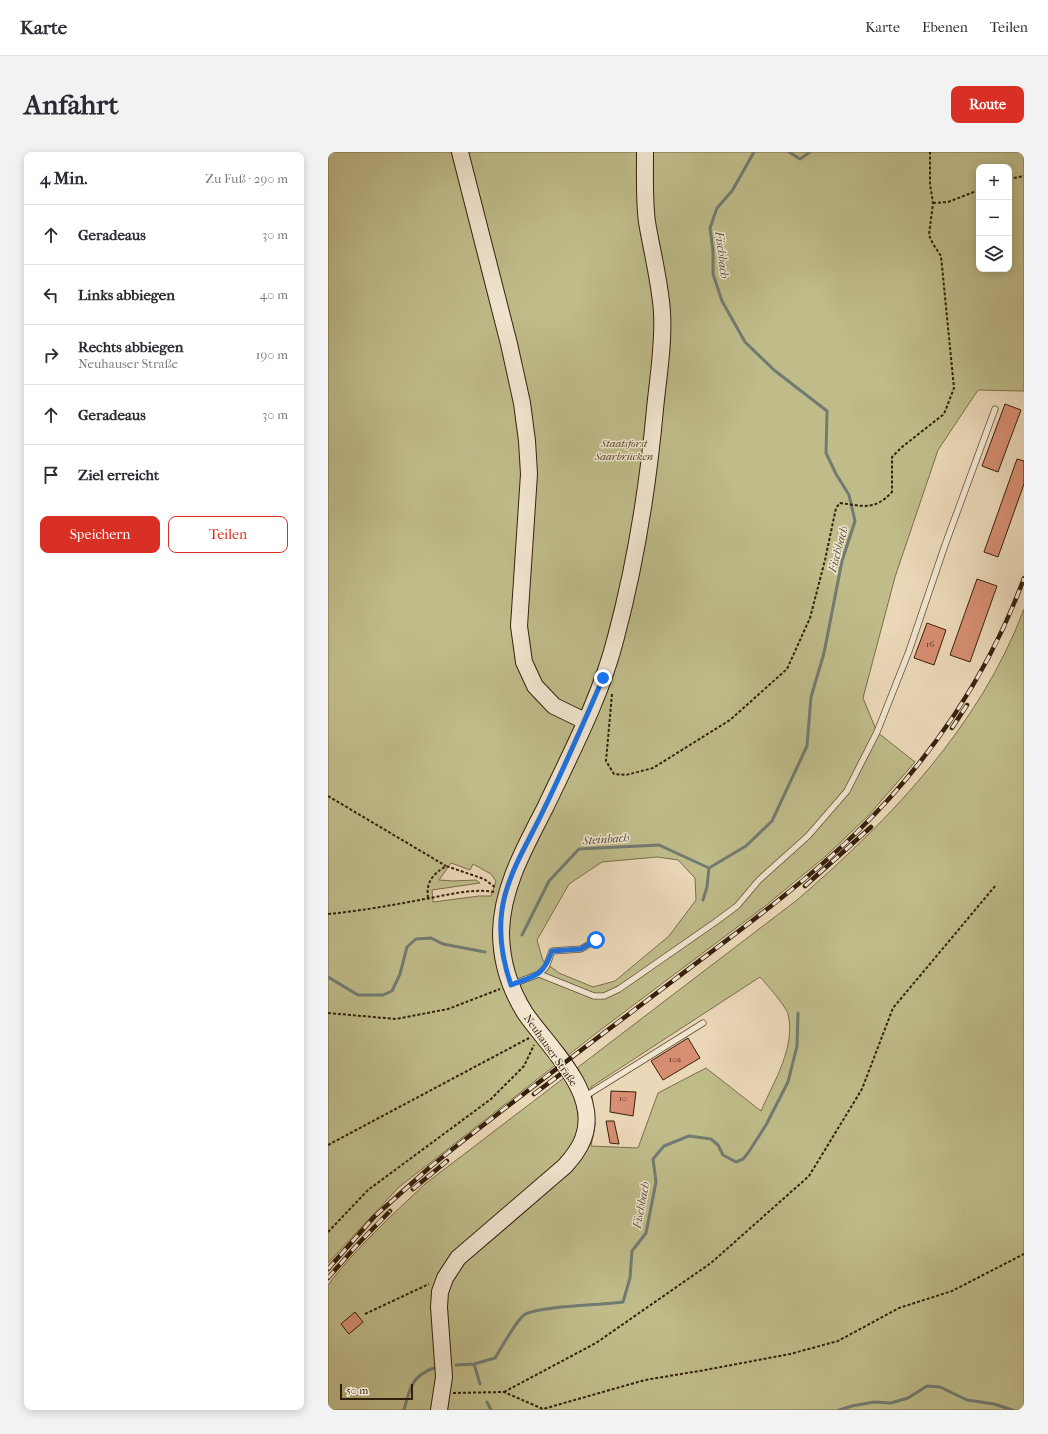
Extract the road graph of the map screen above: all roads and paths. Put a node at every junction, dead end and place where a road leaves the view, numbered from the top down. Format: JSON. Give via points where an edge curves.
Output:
{"nodes":[{"id":1,"x":460,"y":152,"type":"edge"},
{"id":2,"x":645,"y":152,"type":"edge"},
{"id":3,"x":930,"y":152,"type":"edge"},
{"id":4,"x":1024,"y":176,"type":"edge"},
{"id":5,"x":1012,"y":178,"type":"edge"},
{"id":6,"x":976,"y":191,"type":"edge"},
{"id":7,"x":933,"y":203,"type":"junction"},
{"id":8,"x":995,"y":409,"type":"dead end"},
{"id":9,"x":603,"y":678,"type":"junction"},
{"id":10,"x":585,"y":721,"type":"junction"},
{"id":11,"x":328,"y":796,"type":"edge"},
{"id":12,"x":446,"y":866,"type":"junction"},
{"id":13,"x":996,"y":885,"type":"dead end"},
{"id":14,"x":505,"y":894,"type":"junction"},
{"id":15,"x":428,"y":898,"type":"junction"},
{"id":16,"x":328,"y":914,"type":"edge"},
{"id":17,"x":596,"y":940,"type":"dead end"},
{"id":18,"x":539,"y":974,"type":"junction"},
{"id":19,"x":511,"y":985,"type":"junction"},
{"id":20,"x":496,"y":990,"type":"dead end"},
{"id":21,"x":328,"y":1013,"type":"edge"},
{"id":22,"x":703,"y":1023,"type":"dead end"},
{"id":23,"x":539,"y":1032,"type":"junction"},
{"id":24,"x":583,"y":1098,"type":"junction"},
{"id":25,"x":328,"y":1145,"type":"edge"},
{"id":26,"x":328,"y":1232,"type":"edge"},
{"id":27,"x":1024,"y":1254,"type":"edge"},
{"id":28,"x":424,"y":1286,"type":"dead end"},
{"id":29,"x":365,"y":1314,"type":"dead end"},
{"id":30,"x":504,"y":1392,"type":"junction"},
{"id":31,"x":452,"y":1394,"type":"dead end"},
{"id":32,"x":439,"y":1410,"type":"edge"}],
"edges":[{"from":1,"to":10,"type":"main road","via":[[509,344],[522,403],[527,441],[529,474],[520,626],[524,662],[535,686],[554,706]]},
{"from":2,"to":9,"type":"main road","name":"Neuhauser Straße","via":[[647,221],[658,274],[662,315],[658,380],[644,508],[636,552],[616,640]]},
{"from":3,"to":7,"type":"path"},
{"from":4,"to":5,"type":"path"},
{"from":6,"to":7,"type":"path","via":[[948,202]]},
{"from":7,"to":9,"type":"path","via":[[929,235],[941,256],[954,388],[944,414],[892,457],[892,492],[882,502],[866,506],[840,503],[836,508],[810,618],[787,669],[730,720],[653,768],[626,775],[614,774],[606,762],[613,682]]},
{"from":8,"to":18,"type":"lane","via":[[898,680],[877,732],[846,790],[808,836],[759,880],[737,906],[619,989],[604,996],[594,996]]},
{"from":9,"to":10,"type":"main road","name":"Neuhauser Straße"},
{"from":10,"to":14,"type":"main road","name":"Neuhauser Straße"},
{"from":11,"to":12,"type":"path"},
{"from":12,"to":14,"type":"path","via":[[484,879]]},
{"from":12,"to":15,"type":"path","via":[[429,880]]},
{"from":13,"to":30,"type":"path","via":[[893,1008],[862,1090],[809,1176],[711,1263],[596,1343]]},
{"from":14,"to":15,"type":"path","via":[[480,890]]},
{"from":14,"to":19,"type":"main road","name":"Neuhauser Straße","via":[[502,951]]},
{"from":15,"to":16,"type":"path","via":[[358,912]]},
{"from":17,"to":18,"type":"lane","via":[[581,949],[552,951],[546,966]]},
{"from":18,"to":19,"type":"lane"},
{"from":19,"to":23,"type":"main road","name":"Neuhauser Straße","via":[[524,1011]]},
{"from":20,"to":21,"type":"path","via":[[448,1010],[396,1019]]},
{"from":22,"to":24,"type":"lane"},
{"from":23,"to":24,"type":"main road","name":"Neuhauser Straße","via":[[575,1081]]},
{"from":23,"to":25,"type":"path"},
{"from":23,"to":26,"type":"path","via":[[524,1066],[491,1099],[368,1190]]},
{"from":24,"to":32,"type":"main road","name":"Neuhauser Straße","via":[[587,1124],[576,1153],[565,1166],[458,1258],[445,1278],[440,1292],[439,1308],[444,1377]]},
{"from":27,"to":30,"type":"path","via":[[952,1291],[899,1308],[838,1341],[790,1354],[645,1380],[542,1409]]},
{"from":28,"to":29,"type":"path"},
{"from":30,"to":31,"type":"path"}]}
